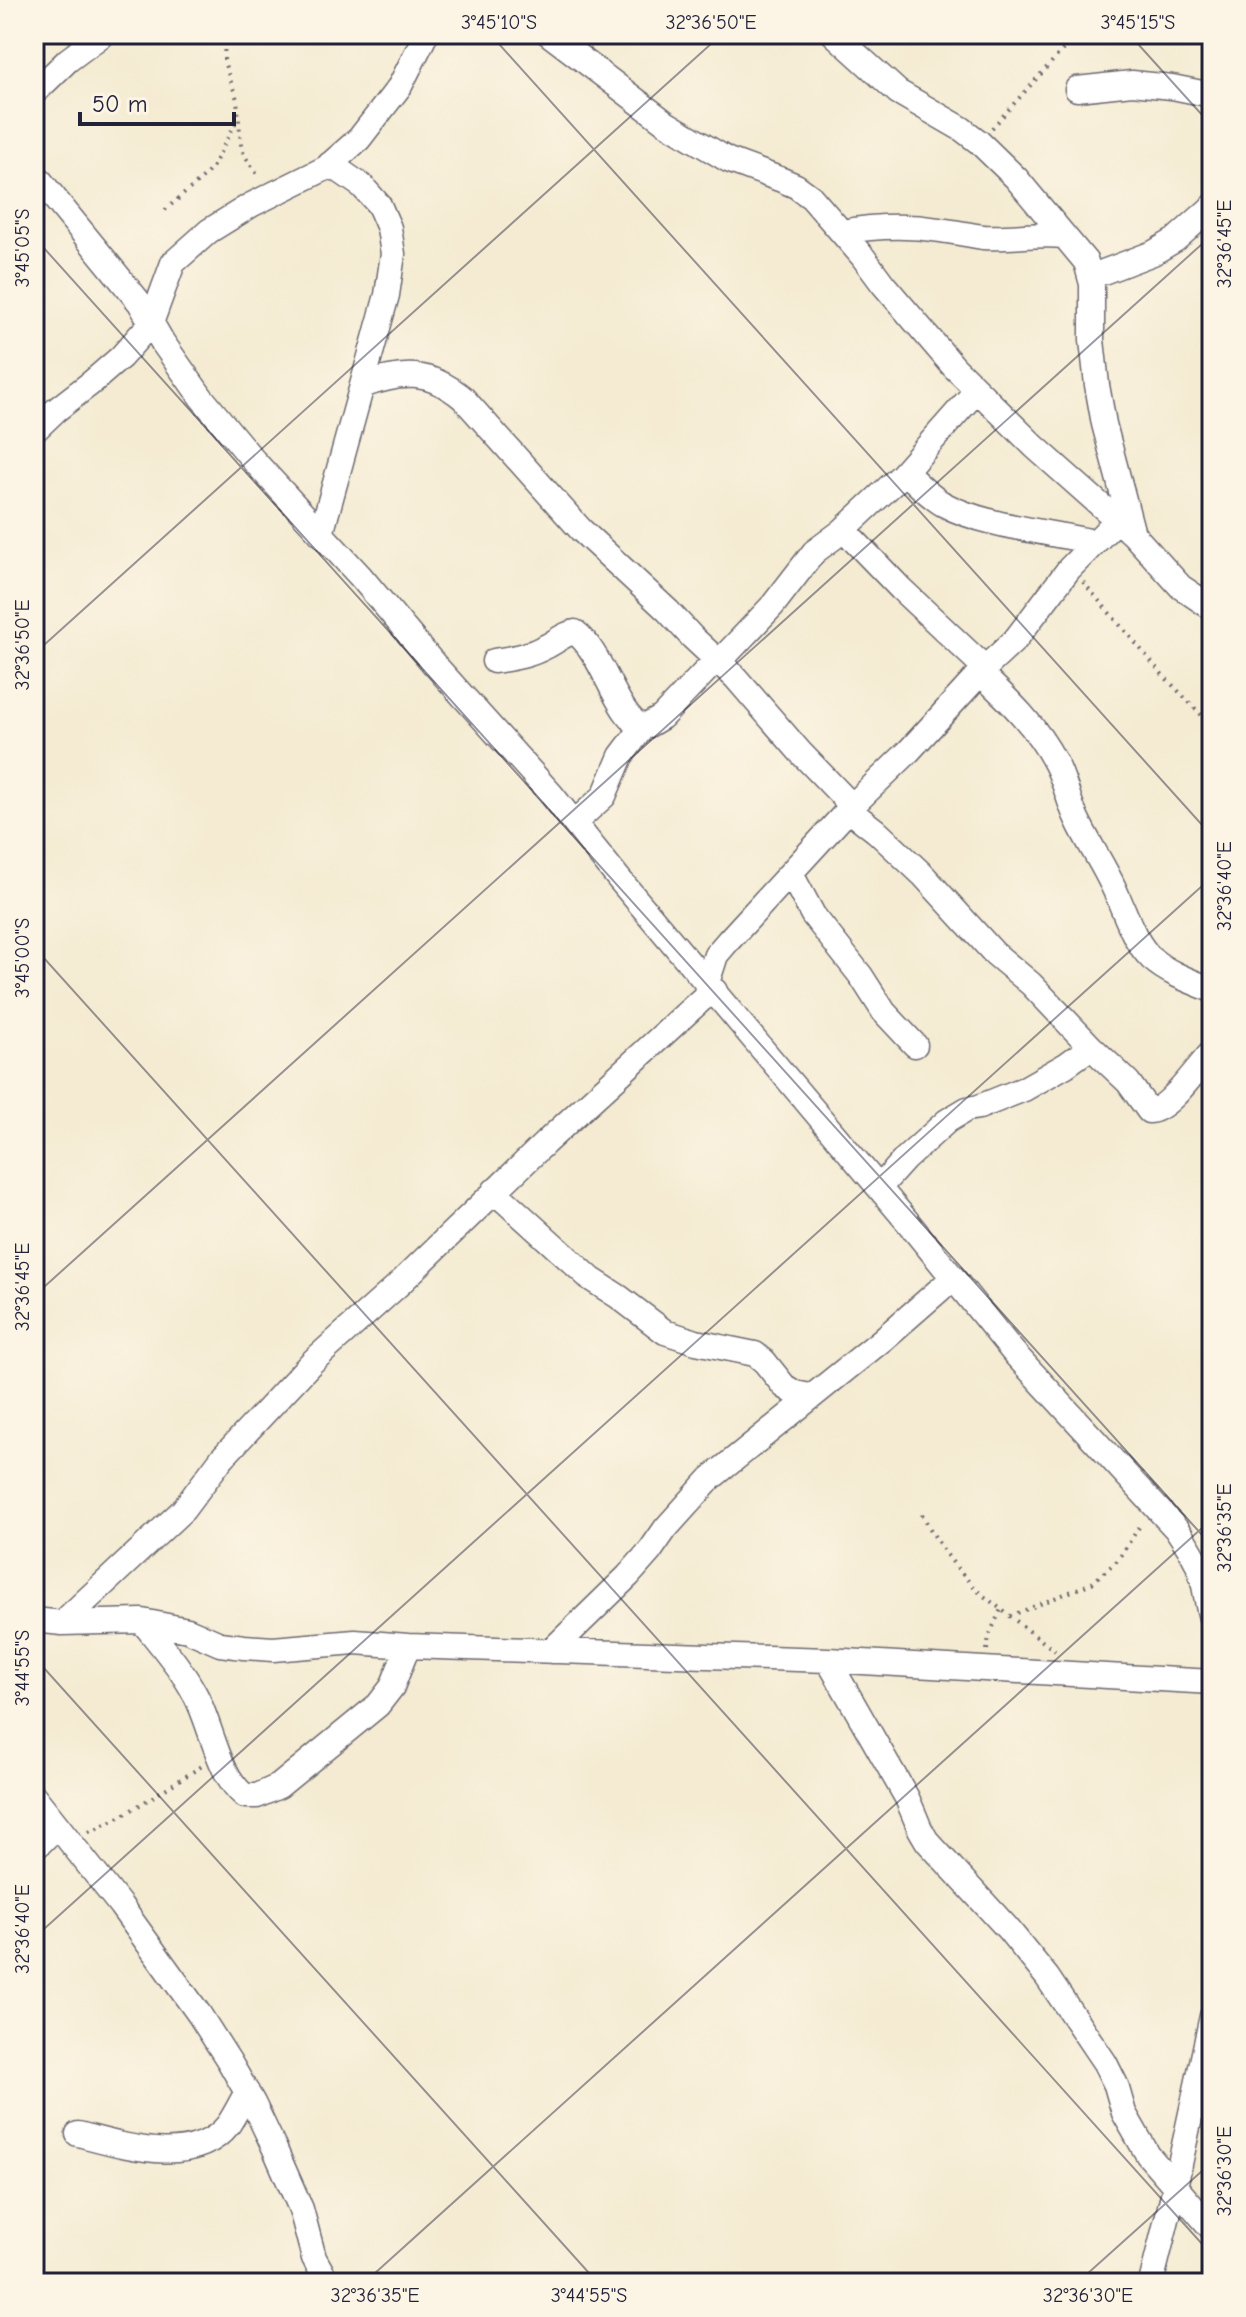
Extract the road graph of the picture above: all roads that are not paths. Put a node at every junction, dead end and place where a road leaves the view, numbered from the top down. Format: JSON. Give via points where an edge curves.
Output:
{"nodes":[{"id":1,"x":103,"y":34,"type":"edge"},
{"id":2,"x":426,"y":34,"type":"edge"},
{"id":3,"x":549,"y":34,"type":"edge"},
{"id":4,"x":834,"y":34,"type":"edge"},
{"id":5,"x":1077,"y":89,"type":"dead end"},
{"id":6,"x":34,"y":93,"type":"edge"},
{"id":7,"x":1212,"y":95,"type":"edge"},
{"id":8,"x":330,"y":164,"type":"junction"},
{"id":9,"x":34,"y":173,"type":"edge"},
{"id":10,"x":1212,"y":207,"type":"edge"},
{"id":11,"x":842,"y":232,"type":"junction"},
{"id":12,"x":1063,"y":236,"type":"junction"},
{"id":13,"x":1090,"y":277,"type":"junction"},
{"id":14,"x":151,"y":323,"type":"junction"},
{"id":15,"x":362,"y":386,"type":"junction"},
{"id":16,"x":977,"y":390,"type":"junction"},
{"id":17,"x":34,"y":431,"type":"edge"},
{"id":18,"x":905,"y":472,"type":"junction"},
{"id":19,"x":1125,"y":527,"type":"junction"},
{"id":20,"x":844,"y":530,"type":"junction"},
{"id":21,"x":321,"y":534,"type":"junction"},
{"id":22,"x":1094,"y":542,"type":"junction"},
{"id":23,"x":1212,"y":608,"type":"edge"},
{"id":24,"x":494,"y":661,"type":"dead end"},
{"id":25,"x":718,"y":661,"type":"junction"},
{"id":26,"x":982,"y":671,"type":"junction"},
{"id":27,"x":643,"y":727,"type":"junction"},
{"id":28,"x":850,"y":808,"type":"junction"},
{"id":29,"x":574,"y":823,"type":"junction"},
{"id":30,"x":791,"y":874,"type":"junction"},
{"id":31,"x":711,"y":987,"type":"junction"},
{"id":32,"x":1212,"y":990,"type":"edge"},
{"id":33,"x":915,"y":1045,"type":"dead end"},
{"id":34,"x":1091,"y":1047,"type":"junction"},
{"id":35,"x":1212,"y":1052,"type":"edge"},
{"id":36,"x":879,"y":1188,"type":"junction"},
{"id":37,"x":494,"y":1191,"type":"junction"},
{"id":38,"x":953,"y":1278,"type":"junction"},
{"id":39,"x":810,"y":1396,"type":"junction"},
{"id":40,"x":34,"y":1620,"type":"edge"},
{"id":41,"x":142,"y":1621,"type":"junction"},
{"id":42,"x":1212,"y":1621,"type":"edge"},
{"id":43,"x":62,"y":1623,"type":"junction"},
{"id":44,"x":408,"y":1646,"type":"junction"},
{"id":45,"x":551,"y":1651,"type":"junction"},
{"id":46,"x":828,"y":1660,"type":"junction"},
{"id":47,"x":1212,"y":1682,"type":"edge"},
{"id":48,"x":34,"y":1796,"type":"edge"},
{"id":49,"x":63,"y":1834,"type":"junction"},
{"id":50,"x":34,"y":1849,"type":"edge"},
{"id":51,"x":1212,"y":2016,"type":"edge"},
{"id":52,"x":247,"y":2092,"type":"junction"},
{"id":53,"x":78,"y":2134,"type":"dead end"},
{"id":54,"x":1175,"y":2187,"type":"junction"},
{"id":55,"x":1212,"y":2229,"type":"edge"},
{"id":56,"x":328,"y":2283,"type":"edge"},
{"id":57,"x":1151,"y":2283,"type":"edge"}],
"edges":[{"from":1,"to":6,"type":"street"},
{"from":2,"to":8,"type":"street","via":[[400,86],[359,139]]},
{"from":3,"to":11,"type":"street","via":[[688,136],[728,160],[796,186]]},
{"from":4,"to":12,"type":"street","via":[[898,92],[979,142]]},
{"from":5,"to":7,"type":"street","via":[[1132,83]]},
{"from":8,"to":14,"type":"street","via":[[209,231],[173,263]]},
{"from":8,"to":15,"type":"street","via":[[379,205],[393,254]]},
{"from":9,"to":14,"type":"street"},
{"from":10,"to":13,"type":"street","via":[[1175,240]]},
{"from":11,"to":12,"type":"street","via":[[915,227],[1000,238]]},
{"from":11,"to":16,"type":"street"},
{"from":12,"to":13,"type":"street","via":[[1086,262]]},
{"from":13,"to":19,"type":"street","via":[[1097,385]]},
{"from":14,"to":17,"type":"street","via":[[121,357]]},
{"from":14,"to":21,"type":"street","via":[[201,397]]},
{"from":15,"to":21,"type":"street"},
{"from":15,"to":25,"type":"street","via":[[408,375],[451,388],[581,530]]},
{"from":16,"to":18,"type":"street"},
{"from":16,"to":19,"type":"street"},
{"from":18,"to":20,"type":"street"},
{"from":18,"to":22,"type":"street","via":[[959,511]]},
{"from":19,"to":22,"type":"street"},
{"from":19,"to":23,"type":"street","via":[[1181,587]]},
{"from":20,"to":25,"type":"street","via":[[814,552],[773,605]]},
{"from":20,"to":26,"type":"street"},
{"from":21,"to":29,"type":"street"},
{"from":22,"to":26,"type":"street","via":[[1015,640]]},
{"from":24,"to":27,"type":"street","via":[[531,654],[575,632],[595,653],[630,719]]},
{"from":25,"to":27,"type":"street","via":[[662,717]]},
{"from":25,"to":28,"type":"street"},
{"from":26,"to":28,"type":"street"},
{"from":26,"to":32,"type":"street","via":[[1048,749],[1139,944],[1170,972]]},
{"from":27,"to":29,"type":"street","via":[[621,756],[604,796]]},
{"from":28,"to":30,"type":"street"},
{"from":28,"to":34,"type":"street"},
{"from":29,"to":31,"type":"street"},
{"from":30,"to":31,"type":"street","via":[[716,955]]},
{"from":30,"to":33,"type":"street","via":[[813,915],[884,1012]]},
{"from":31,"to":36,"type":"street"},
{"from":31,"to":37,"type":"street"},
{"from":34,"to":35,"type":"street","via":[[1152,1112],[1167,1103]]},
{"from":34,"to":36,"type":"street","via":[[1024,1089],[947,1121]]},
{"from":36,"to":38,"type":"street"},
{"from":37,"to":39,"type":"street","via":[[591,1279],[665,1332],[755,1354],[784,1386]]},
{"from":37,"to":43,"type":"street","via":[[286,1388],[183,1510]]},
{"from":38,"to":39,"type":"street"},
{"from":38,"to":42,"type":"street","via":[[1014,1353],[1178,1531],[1202,1575]]},
{"from":39,"to":45,"type":"street","via":[[711,1478],[628,1576]]},
{"from":40,"to":43,"type":"street"},
{"from":41,"to":43,"type":"street"},
{"from":41,"to":44,"type":"street","via":[[244,1647],[355,1642]]},
{"from":41,"to":44,"type":"street","via":[[196,1696],[225,1770],[245,1796],[279,1786],[378,1705],[392,1687]]},
{"from":44,"to":45,"type":"street"},
{"from":45,"to":46,"type":"street"},
{"from":46,"to":47,"type":"street"},
{"from":46,"to":54,"type":"street","via":[[927,1841],[1008,1929],[1075,2017],[1105,2063],[1135,2133]]},
{"from":48,"to":49,"type":"street"},
{"from":49,"to":50,"type":"street"},
{"from":49,"to":52,"type":"street","via":[[199,2014]]},
{"from":51,"to":54,"type":"street"},
{"from":52,"to":53,"type":"street","via":[[227,2126],[194,2147],[151,2149]]},
{"from":52,"to":56,"type":"street","via":[[301,2209],[314,2258]]},
{"from":54,"to":55,"type":"street"},
{"from":54,"to":57,"type":"street"}]}
